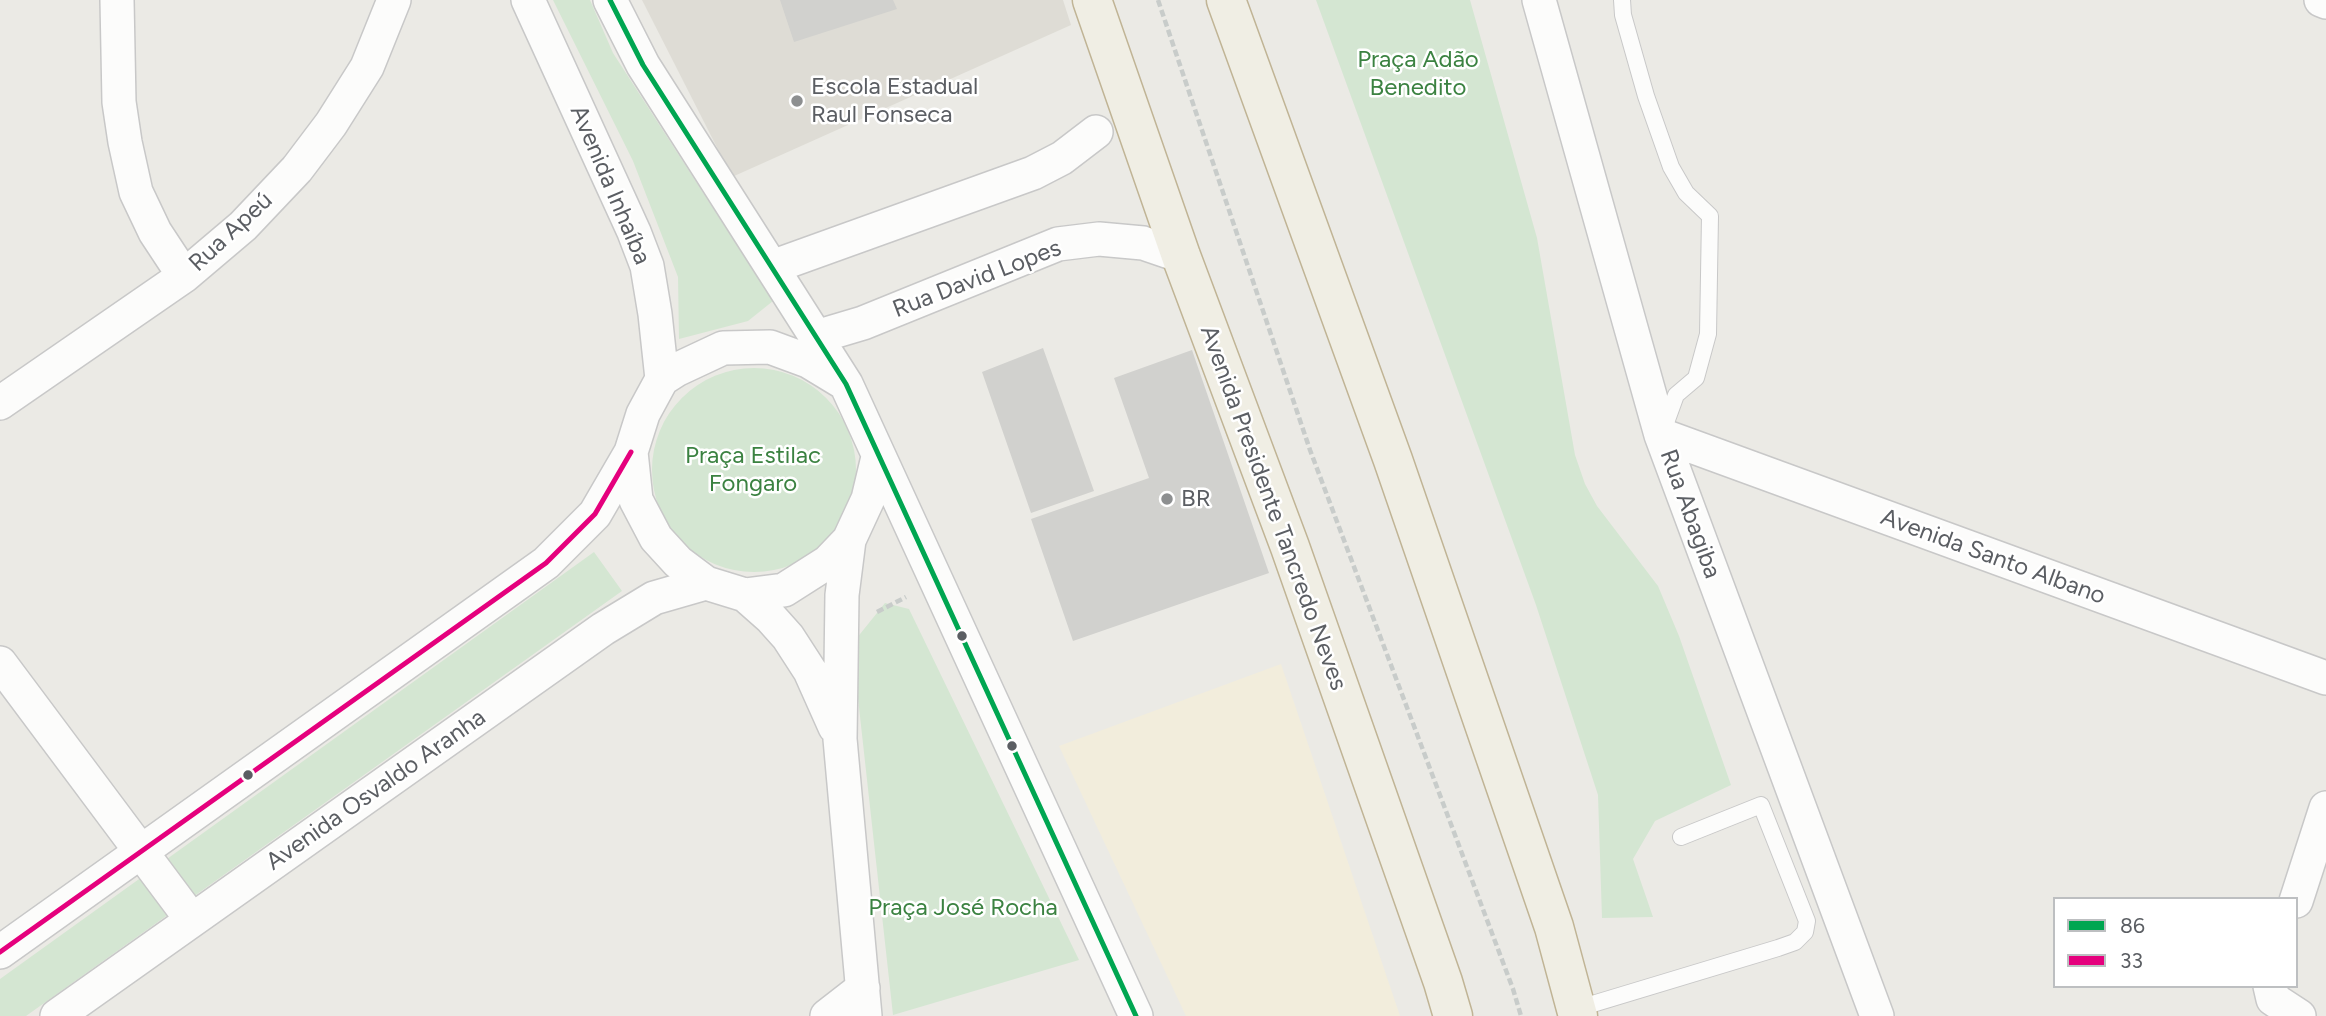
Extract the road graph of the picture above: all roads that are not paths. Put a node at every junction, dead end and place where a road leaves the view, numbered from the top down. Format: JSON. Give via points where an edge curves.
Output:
{"nodes":[{"id":1,"x":117,"y":0,"type":"edge"},
{"id":2,"x":394,"y":0,"type":"edge"},
{"id":3,"x":528,"y":0,"type":"edge"},
{"id":4,"x":610,"y":0,"type":"edge"},
{"id":5,"x":1092,"y":0,"type":"edge"},
{"id":6,"x":1226,"y":0,"type":"edge"},
{"id":7,"x":1539,"y":0,"type":"edge"},
{"id":8,"x":1622,"y":0,"type":"edge"},
{"id":9,"x":2321,"y":0,"type":"edge"},
{"id":10,"x":2326,"y":2,"type":"edge"},
{"id":11,"x":1096,"y":132,"type":"dead end"},
{"id":12,"x":1181,"y":256,"type":"junction"},
{"id":13,"x":772,"y":267,"type":"junction"},
{"id":14,"x":184,"y":276,"type":"junction"},
{"id":15,"x":816,"y":337,"type":"junction"},
{"id":16,"x":662,"y":379,"type":"junction"},
{"id":17,"x":846,"y":384,"type":"junction"},
{"id":18,"x":0,"y":403,"type":"edge"},
{"id":19,"x":1661,"y":435,"type":"junction"},
{"id":20,"x":631,"y":452,"type":"junction"},
{"id":21,"x":878,"y":457,"type":"junction"},
{"id":22,"x":849,"y":540,"type":"junction"},
{"id":23,"x":705,"y":583,"type":"junction"},
{"id":24,"x":745,"y":595,"type":"junction"},
{"id":25,"x":0,"y":663,"type":"edge"},
{"id":26,"x":2326,"y":678,"type":"edge"},
{"id":27,"x":840,"y":739,"type":"junction"},
{"id":28,"x":2326,"y":808,"type":"edge"},
{"id":29,"x":1681,"y":837,"type":"dead end"},
{"id":30,"x":141,"y":853,"type":"junction"},
{"id":31,"x":2297,"y":897,"type":"edge"},
{"id":32,"x":192,"y":920,"type":"junction"},
{"id":33,"x":0,"y":952,"type":"edge"},
{"id":34,"x":2270,"y":988,"type":"edge"},
{"id":35,"x":864,"y":1002,"type":"edge"},
{"id":36,"x":1577,"y":1012,"type":"edge"},
{"id":37,"x":57,"y":1016,"type":"edge"},
{"id":38,"x":827,"y":1016,"type":"edge"},
{"id":39,"x":1136,"y":1016,"type":"edge"},
{"id":40,"x":1453,"y":1016,"type":"edge"},
{"id":41,"x":1877,"y":1016,"type":"edge"},
{"id":42,"x":2299,"y":1016,"type":"edge"}],
"edges":[{"from":1,"to":14,"type":"street","via":[[119,102],[136,192]]},
{"from":2,"to":14,"type":"street","name":"Rua Apeú","via":[[368,67],[331,124],[243,226]]},
{"from":3,"to":16,"type":"street","name":"Avenida Inhaíba","via":[[647,266]]},
{"from":4,"to":13,"type":"street","via":[[643,65]]},
{"from":5,"to":12,"type":"highway","name":"Avenida Presidente Tancredo Neves"},
{"from":6,"to":36,"type":"highway","via":[[1393,460],[1554,928]]},
{"from":7,"to":19,"type":"street","name":"Rua Abagiba"},
{"from":8,"to":19,"type":"lane","via":[[1646,96],[1671,167],[1686,193],[1710,216],[1708,334],[1696,378],[1676,395]]},
{"from":9,"to":10,"type":"street"},
{"from":11,"to":13,"type":"street","via":[[1033,173]]},
{"from":12,"to":15,"type":"street","name":"Rua David Lopes","via":[[1143,243],[1099,239],[1058,244],[863,323]]},
{"from":12,"to":40,"type":"highway","name":"Avenida Presidente Tancredo Neves","via":[[1290,547]]},
{"from":13,"to":15,"type":"street"},
{"from":14,"to":18,"type":"street","name":"Rua Apeú"},
{"from":15,"to":17,"type":"street"},
{"from":16,"to":17,"type":"street","via":[[723,348],[770,347],[808,361]]},
{"from":16,"to":20,"type":"street","via":[[643,414]]},
{"from":17,"to":21,"type":"street"},
{"from":19,"to":26,"type":"street","name":"Avenida Santo Albano"},
{"from":19,"to":41,"type":"street","name":"Rua Abagiba"},
{"from":20,"to":23,"type":"street","via":[[636,500],[656,538]]},
{"from":20,"to":30,"type":"street","via":[[595,514],[546,563]]},
{"from":21,"to":22,"type":"street","via":[[869,499]]},
{"from":21,"to":39,"type":"street"},
{"from":22,"to":24,"type":"street","via":[[828,562],[784,590]]},
{"from":22,"to":27,"type":"street","via":[[841,630]]},
{"from":23,"to":24,"type":"street"},
{"from":23,"to":32,"type":"street","name":"Avenida Osvaldo Aranha","via":[[654,598],[603,629]]},
{"from":24,"to":27,"type":"street","via":[[788,636],[810,671]]},
{"from":25,"to":30,"type":"street"},
{"from":27,"to":35,"type":"street"},
{"from":28,"to":31,"type":"street"},
{"from":29,"to":36,"type":"lane","via":[[1761,805],[1807,921],[1805,932],[1795,942],[1778,948]]},
{"from":30,"to":32,"type":"street"},
{"from":30,"to":33,"type":"street"},
{"from":32,"to":37,"type":"street","name":"Avenida Osvaldo Aranha"},
{"from":34,"to":42,"type":"street","via":[[2273,999]]},
{"from":35,"to":38,"type":"street"}]}
